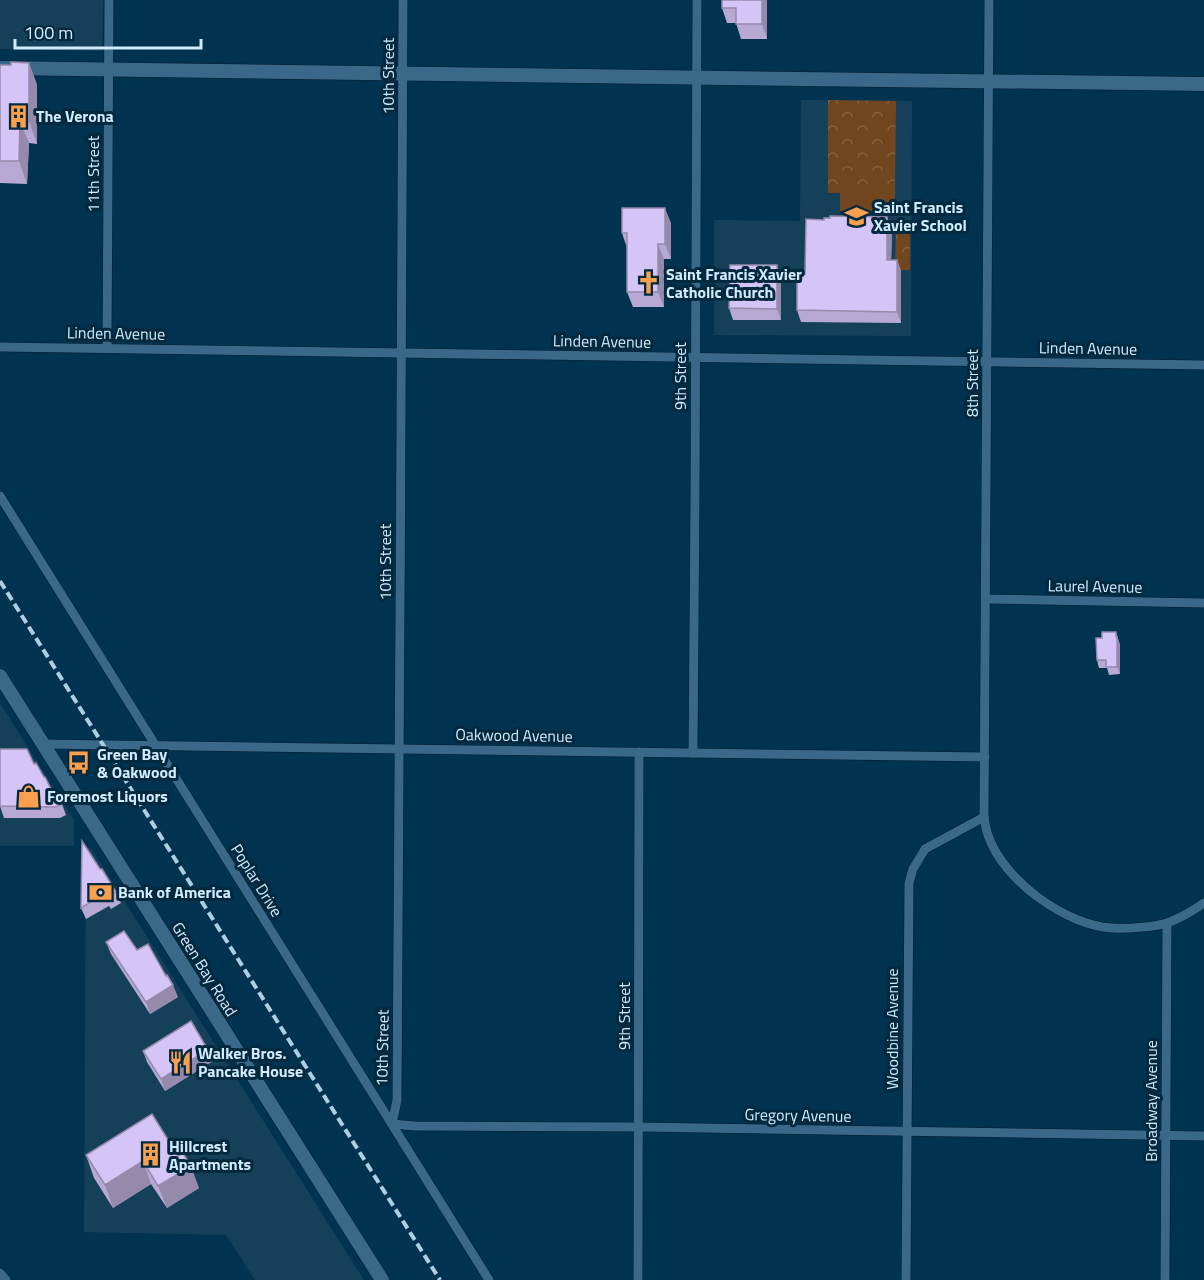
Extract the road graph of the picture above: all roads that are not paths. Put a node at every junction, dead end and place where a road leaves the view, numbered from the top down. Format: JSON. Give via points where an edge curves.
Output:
{"nodes":[{"id":1,"x":109,"y":0,"type":"edge"},
{"id":2,"x":403,"y":0,"type":"edge"},
{"id":3,"x":696,"y":0,"type":"edge"},
{"id":4,"x":989,"y":0,"type":"edge"},
{"id":5,"x":0,"y":68,"type":"edge"},
{"id":6,"x":109,"y":70,"type":"junction"},
{"id":7,"x":403,"y":74,"type":"junction"},
{"id":8,"x":696,"y":76,"type":"junction"},
{"id":9,"x":989,"y":81,"type":"junction"},
{"id":10,"x":1204,"y":84,"type":"edge"},
{"id":11,"x":0,"y":347,"type":"edge"},
{"id":12,"x":107,"y":348,"type":"junction"},
{"id":13,"x":400,"y":353,"type":"junction"},
{"id":14,"x":695,"y":357,"type":"junction"},
{"id":15,"x":987,"y":362,"type":"junction"},
{"id":16,"x":1204,"y":365,"type":"edge"},
{"id":17,"x":0,"y":496,"type":"edge"},
{"id":18,"x":986,"y":599,"type":"junction"},
{"id":19,"x":1204,"y":603,"type":"edge"},
{"id":20,"x":0,"y":676,"type":"edge"},
{"id":21,"x":43,"y":744,"type":"junction"},
{"id":22,"x":155,"y":745,"type":"junction"},
{"id":23,"x":399,"y":749,"type":"junction"},
{"id":24,"x":639,"y":752,"type":"junction"},
{"id":25,"x":693,"y":753,"type":"junction"},
{"id":26,"x":985,"y":761,"type":"junction"},
{"id":27,"x":984,"y":817,"type":"junction"},
{"id":28,"x":1204,"y":903,"type":"edge"},
{"id":29,"x":1167,"y":923,"type":"junction"},
{"id":30,"x":392,"y":1124,"type":"junction"},
{"id":31,"x":639,"y":1127,"type":"junction"},
{"id":32,"x":907,"y":1132,"type":"junction"},
{"id":33,"x":1166,"y":1136,"type":"junction"},
{"id":34,"x":1204,"y":1136,"type":"edge"},
{"id":35,"x":0,"y":1273,"type":"edge"},
{"id":36,"x":6,"y":1280,"type":"edge"},
{"id":37,"x":382,"y":1280,"type":"edge"},
{"id":38,"x":489,"y":1280,"type":"edge"},
{"id":39,"x":638,"y":1280,"type":"edge"},
{"id":40,"x":906,"y":1280,"type":"edge"},
{"id":41,"x":1165,"y":1280,"type":"edge"}],
"edges":[{"from":1,"to":6,"type":"street","name":"11th Street"},
{"from":2,"to":7,"type":"street","name":"10th Street"},
{"from":3,"to":8,"type":"street","name":"9th Street"},
{"from":4,"to":9,"type":"street","name":"8th Street"},
{"from":5,"to":6,"type":"street"},
{"from":6,"to":7,"type":"street"},
{"from":6,"to":12,"type":"street","name":"11th Street"},
{"from":7,"to":8,"type":"street"},
{"from":7,"to":13,"type":"street","name":"10th Street"},
{"from":8,"to":9,"type":"street"},
{"from":8,"to":14,"type":"street","name":"9th Street"},
{"from":9,"to":10,"type":"street"},
{"from":9,"to":15,"type":"street","name":"8th Street"},
{"from":11,"to":12,"type":"street","name":"Linden Avenue"},
{"from":12,"to":13,"type":"street","name":"Linden Avenue"},
{"from":13,"to":14,"type":"street","name":"Linden Avenue"},
{"from":13,"to":23,"type":"street","name":"10th Street"},
{"from":14,"to":15,"type":"street","name":"Linden Avenue"},
{"from":14,"to":25,"type":"street","name":"9th Street"},
{"from":15,"to":16,"type":"street","name":"Linden Avenue"},
{"from":15,"to":18,"type":"street","name":"8th Street"},
{"from":17,"to":22,"type":"street","name":"Poplar Drive"},
{"from":18,"to":19,"type":"street","name":"Laurel Avenue"},
{"from":18,"to":26,"type":"street","name":"8th Street"},
{"from":20,"to":21,"type":"street","name":"Green Bay Road"},
{"from":21,"to":22,"type":"street","name":"Oakwood Avenue"},
{"from":21,"to":37,"type":"street","name":"Green Bay Road"},
{"from":22,"to":23,"type":"street","name":"Oakwood Avenue"},
{"from":22,"to":30,"type":"street","name":"Poplar Drive"},
{"from":23,"to":24,"type":"street","name":"Oakwood Avenue"},
{"from":23,"to":30,"type":"street","name":"10th Street","via":[[397,1100]]},
{"from":24,"to":25,"type":"street","name":"Oakwood Avenue"},
{"from":24,"to":31,"type":"street","name":"9th Street"},
{"from":25,"to":26,"type":"street","name":"Oakwood Avenue"},
{"from":26,"to":27,"type":"street","name":"8th Street"},
{"from":27,"to":29,"type":"street","name":"8th Street","via":[[996,853],[1008,868],[1035,897],[1061,913],[1111,928]]},
{"from":27,"to":32,"type":"street","name":"Woodbine Avenue","via":[[925,849],[909,883]]},
{"from":28,"to":29,"type":"street"},
{"from":29,"to":33,"type":"street","name":"Broadway Avenue"},
{"from":30,"to":31,"type":"street","name":"Gregory Avenue"},
{"from":30,"to":38,"type":"street","name":"Poplar Drive"},
{"from":31,"to":32,"type":"street","name":"Gregory Avenue"},
{"from":31,"to":39,"type":"street","name":"9th Street"},
{"from":32,"to":33,"type":"street","name":"Gregory Avenue"},
{"from":32,"to":40,"type":"street","name":"Woodbine Avenue"},
{"from":33,"to":34,"type":"street","name":"Gregory Avenue"},
{"from":33,"to":41,"type":"street","name":"Broadway Avenue"},
{"from":35,"to":36,"type":"street"}]}
